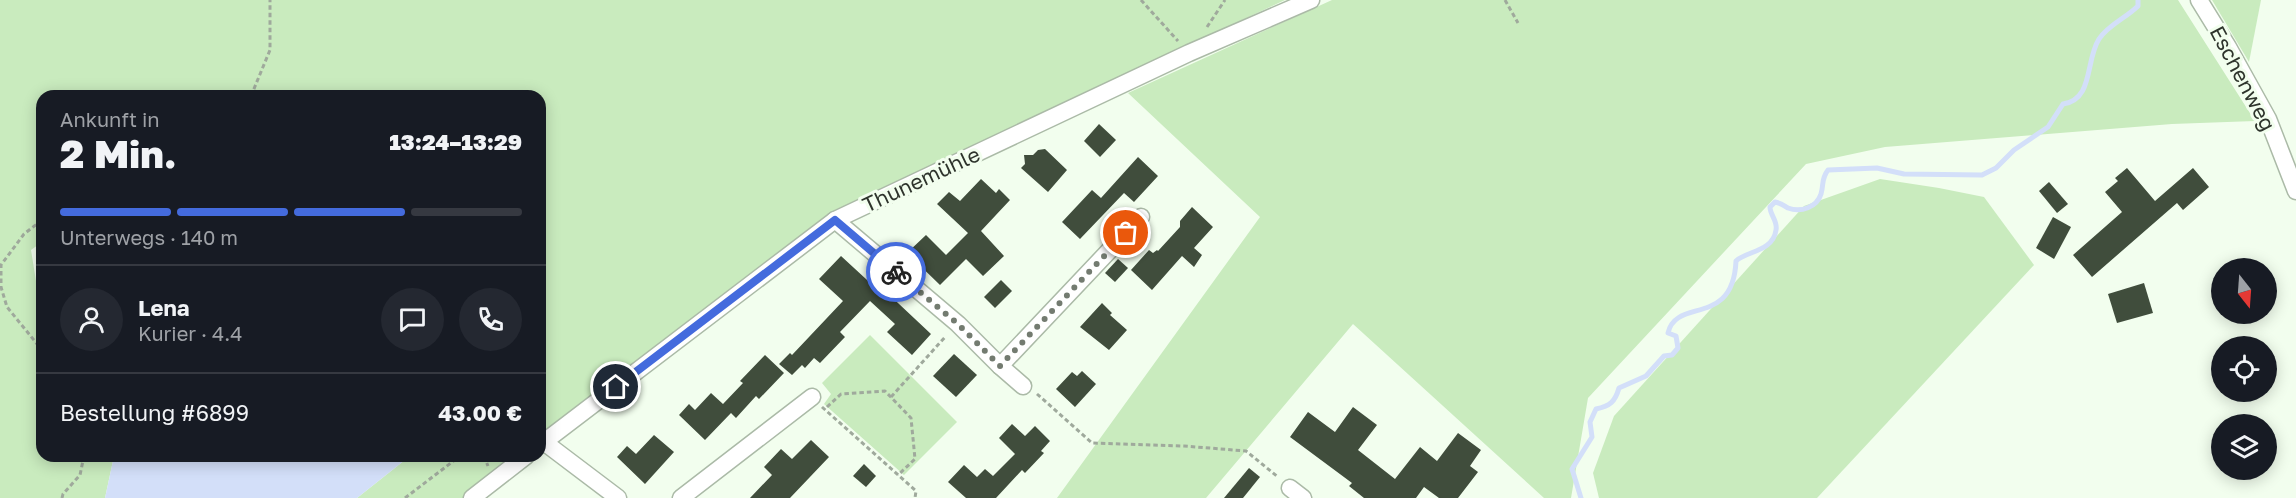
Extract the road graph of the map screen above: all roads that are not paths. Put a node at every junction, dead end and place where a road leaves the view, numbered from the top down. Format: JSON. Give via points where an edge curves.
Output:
{"nodes":[{"id":1,"x":1311,"y":0,"type":"edge"},
{"id":2,"x":2199,"y":0,"type":"edge"},
{"id":3,"x":2296,"y":191,"type":"edge"},
{"id":4,"x":1141,"y":217,"type":"dead end"},
{"id":5,"x":835,"y":220,"type":"junction"},
{"id":6,"x":1000,"y":366,"type":"junction"},
{"id":7,"x":1023,"y":386,"type":"road end"},
{"id":8,"x":812,"y":397,"type":"road end"},
{"id":9,"x":546,"y":441,"type":"edge"},
{"id":10,"x":546,"y":447,"type":"edge"},
{"id":11,"x":518,"y":462,"type":"edge"},
{"id":12,"x":472,"y":498,"type":"edge"},
{"id":13,"x":618,"y":498,"type":"edge"},
{"id":14,"x":681,"y":498,"type":"edge"}],
"edges":[{"from":1,"to":5,"type":"street","name":"Thunemühle"},
{"from":2,"to":3,"type":"street","name":"Eschenweg","via":[[2268,119]]},
{"from":4,"to":6,"type":"street"},
{"from":5,"to":6,"type":"street","via":[[958,324]]},
{"from":5,"to":9,"type":"street","name":"Thunemühle"},
{"from":6,"to":7,"type":"street"},
{"from":8,"to":14,"type":"street"},
{"from":10,"to":13,"type":"street"},
{"from":11,"to":12,"type":"street"}]}
